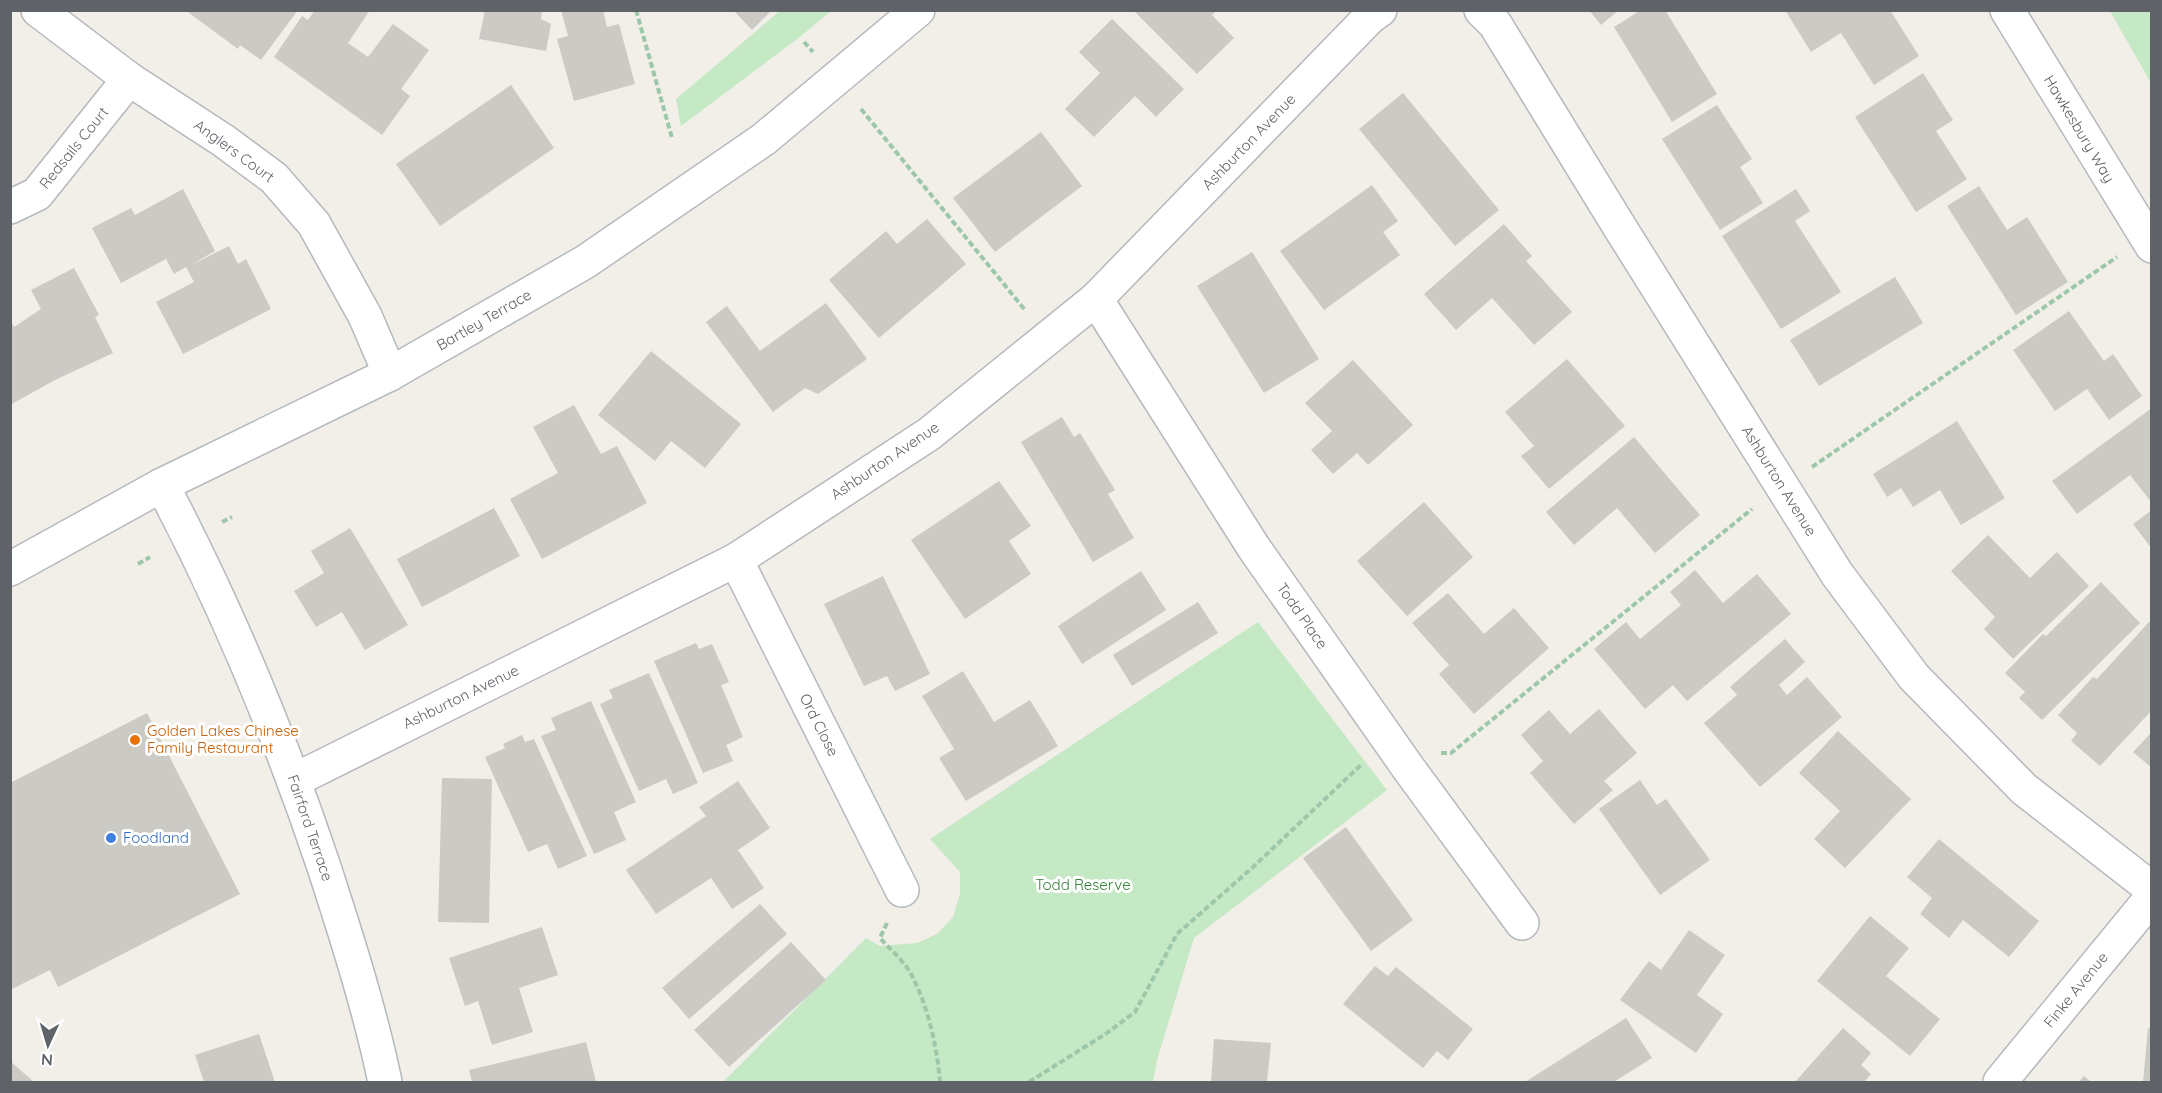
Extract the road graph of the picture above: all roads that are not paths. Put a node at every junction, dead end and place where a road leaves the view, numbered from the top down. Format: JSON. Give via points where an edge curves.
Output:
{"nodes":[{"id":1,"x":38,"y":10,"type":"edge"},
{"id":2,"x":918,"y":10,"type":"edge"},
{"id":3,"x":1380,"y":10,"type":"edge"},
{"id":4,"x":1481,"y":10,"type":"edge"},
{"id":5,"x":2007,"y":10,"type":"edge"},
{"id":6,"x":129,"y":79,"type":"junction"},
{"id":7,"x":10,"y":207,"type":"edge"},
{"id":8,"x":2148,"y":242,"type":"edge"},
{"id":9,"x":1096,"y":299,"type":"junction"},
{"id":10,"x":390,"y":374,"type":"junction"},
{"id":11,"x":162,"y":486,"type":"junction"},
{"id":12,"x":736,"y":560,"type":"junction"},
{"id":13,"x":10,"y":569,"type":"edge"},
{"id":14,"x":295,"y":780,"type":"junction"},
{"id":15,"x":2151,"y":889,"type":"edge"},
{"id":16,"x":902,"y":890,"type":"dead end"},
{"id":17,"x":2151,"y":897,"type":"edge"},
{"id":18,"x":1522,"y":923,"type":"dead end"},
{"id":19,"x":385,"y":1083,"type":"edge"},
{"id":20,"x":2000,"y":1083,"type":"edge"}],
"edges":[{"from":1,"to":6,"type":"street","name":"Anglers Court"},
{"from":2,"to":10,"type":"street","name":"Bartley Terrace","via":[[764,139],[674,202],[585,262]]},
{"from":3,"to":9,"type":"street","name":"Ashburton Avenue"},
{"from":4,"to":15,"type":"street","name":"Ashburton Avenue","via":[[1495,24],[1837,574],[1914,677],[2024,789]]},
{"from":5,"to":8,"type":"street","name":"Hawkesbury Way"},
{"from":6,"to":7,"type":"street","name":"Redsails Court","via":[[37,194]]},
{"from":6,"to":10,"type":"street","name":"Anglers Court","via":[[274,177],[314,224],[365,316]]},
{"from":9,"to":12,"type":"street","name":"Ashburton Avenue","via":[[930,434]]},
{"from":9,"to":18,"type":"street","name":"Todd Place","via":[[1254,548],[1408,770]]},
{"from":10,"to":11,"type":"street","name":"Bartley Terrace"},
{"from":11,"to":13,"type":"street","name":"Bartley Terrace"},
{"from":11,"to":14,"type":"street","name":"Fairford Terrace","via":[[242,651]]},
{"from":12,"to":14,"type":"street","name":"Ashburton Avenue"},
{"from":12,"to":16,"type":"street","name":"Ord Close"},
{"from":14,"to":19,"type":"street","name":"Fairford Terrace","via":[[348,940]]},
{"from":17,"to":20,"type":"street","name":"Finke Avenue"}]}
